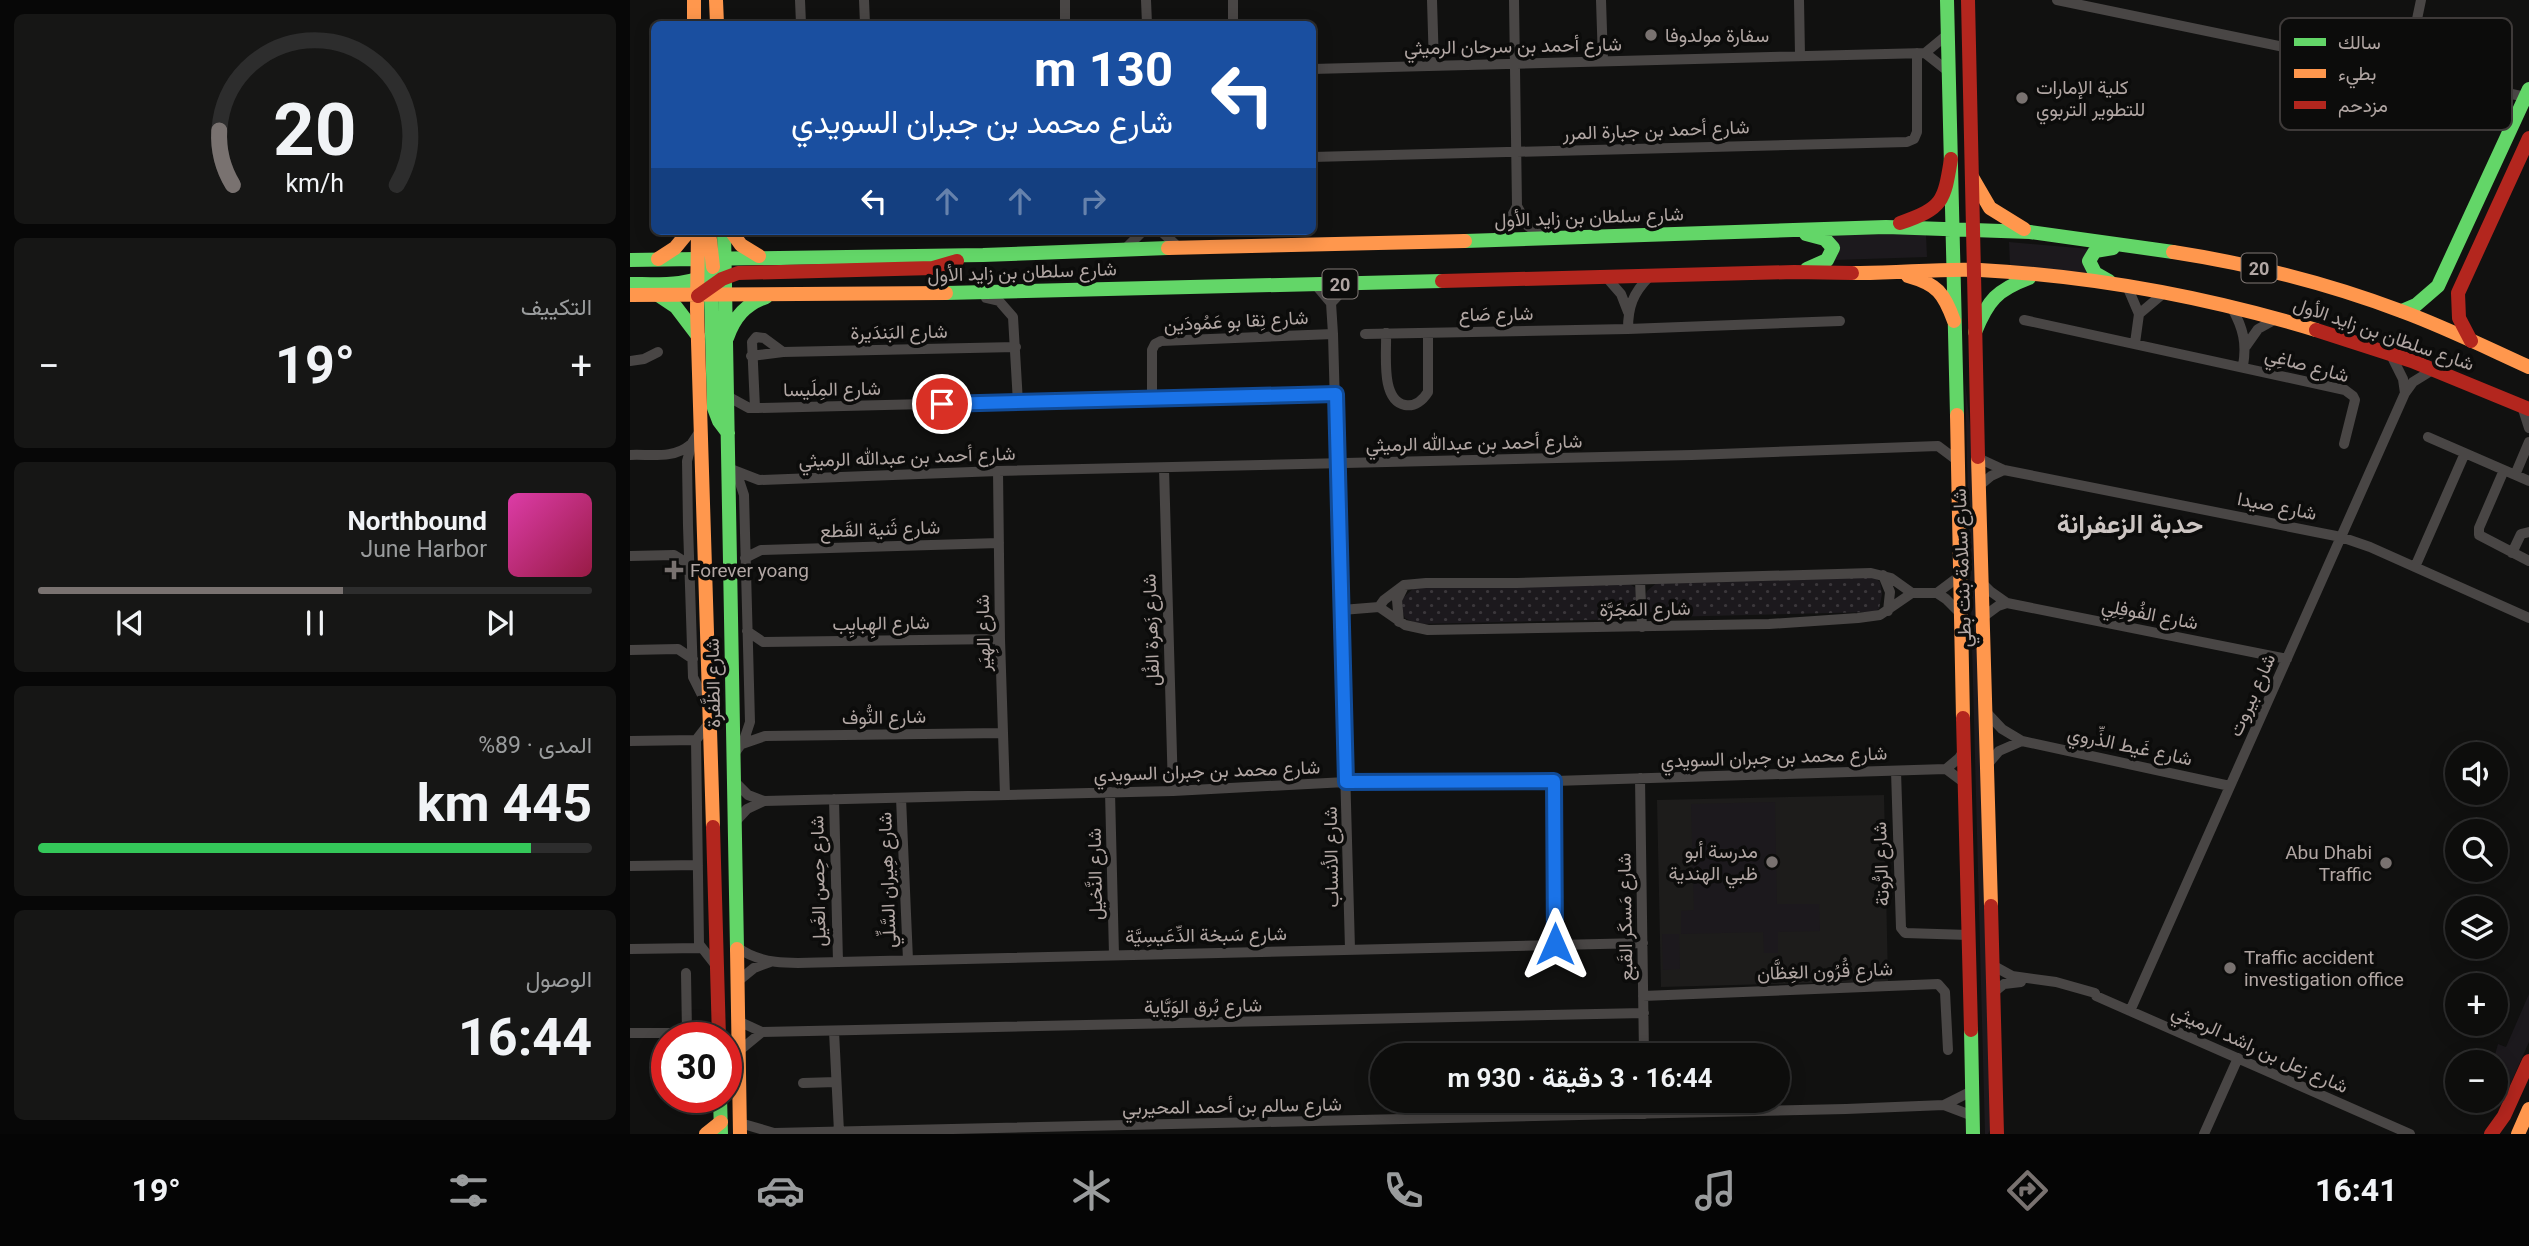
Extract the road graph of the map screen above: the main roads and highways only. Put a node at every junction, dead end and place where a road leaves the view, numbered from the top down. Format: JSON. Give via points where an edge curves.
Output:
{"nodes":[{"id":1,"x":694,"y":0,"type":"edge"},
{"id":2,"x":716,"y":0,"type":"edge"},
{"id":3,"x":1947,"y":0,"type":"edge"},
{"id":4,"x":1968,"y":0,"type":"edge"},
{"id":5,"x":694,"y":21,"type":"edge"},
{"id":6,"x":717,"y":21,"type":"edge"},
{"id":7,"x":2527,"y":93,"type":"edge"},
{"id":8,"x":2512,"y":126,"type":"edge"},
{"id":9,"x":2510,"y":130,"type":"edge"},
{"id":10,"x":2529,"y":138,"type":"edge"},
{"id":11,"x":1951,"y":159,"type":"junction"},
{"id":12,"x":1972,"y":177,"type":"junction"},
{"id":13,"x":1886,"y":227,"type":"junction"},
{"id":14,"x":1952,"y":228,"type":"junction"},
{"id":15,"x":1773,"y":229,"type":"junction"},
{"id":16,"x":1974,"y":229,"type":"junction"},
{"id":17,"x":2030,"y":232,"type":"junction"},
{"id":18,"x":686,"y":235,"type":"edge"},
{"id":19,"x":699,"y":235,"type":"edge"},
{"id":20,"x":709,"y":235,"type":"edge"},
{"id":21,"x":723,"y":235,"type":"edge"},
{"id":22,"x":734,"y":235,"type":"edge"},
{"id":23,"x":2140,"y":247,"type":"junction"},
{"id":24,"x":2454,"y":252,"type":"junction"},
{"id":25,"x":983,"y":255,"type":"junction"},
{"id":26,"x":761,"y":257,"type":"junction"},
{"id":27,"x":2474,"y":259,"type":"junction"},
{"id":28,"x":630,"y":260,"type":"edge"},
{"id":29,"x":657,"y":260,"type":"junction"},
{"id":30,"x":1955,"y":270,"type":"junction"},
{"id":31,"x":847,"y":271,"type":"junction"},
{"id":32,"x":1794,"y":272,"type":"junction"},
{"id":33,"x":1973,"y":272,"type":"junction"},
{"id":34,"x":1895,"y":273,"type":"junction"},
{"id":35,"x":2037,"y":275,"type":"junction"},
{"id":36,"x":712,"y":278,"type":"junction"},
{"id":37,"x":630,"y":284,"type":"edge"},
{"id":38,"x":2121,"y":285,"type":"junction"},
{"id":39,"x":630,"y":295,"type":"edge"},
{"id":40,"x":658,"y":295,"type":"junction"},
{"id":41,"x":773,"y":295,"type":"junction"},
{"id":42,"x":879,"y":295,"type":"junction"},
{"id":43,"x":2402,"y":311,"type":"junction"},
{"id":44,"x":1954,"y":321,"type":"junction"},
{"id":45,"x":1975,"y":332,"type":"junction"},
{"id":46,"x":698,"y":336,"type":"junction"},
{"id":47,"x":727,"y":338,"type":"junction"},
{"id":48,"x":2471,"y":341,"type":"junction"},
{"id":49,"x":2529,"y":367,"type":"edge"},
{"id":50,"x":2525,"y":407,"type":"edge"},
{"id":51,"x":728,"y":427,"type":"junction"},
{"id":52,"x":716,"y":1022,"type":"edge"},
{"id":53,"x":2529,"y":1061,"type":"edge"},
{"id":54,"x":2529,"y":1109,"type":"edge"},
{"id":55,"x":721,"y":1128,"type":"edge"},
{"id":56,"x":740,"y":1129,"type":"edge"},
{"id":57,"x":1973,"y":1129,"type":"edge"},
{"id":58,"x":1995,"y":1131,"type":"edge"},
{"id":59,"x":706,"y":1134,"type":"edge"},
{"id":60,"x":2491,"y":1134,"type":"edge"},
{"id":61,"x":2518,"y":1134,"type":"edge"}],
"edges":[{"from":1,"to":5,"type":"main road"},
{"from":2,"to":6,"type":"main road"},
{"from":3,"to":11,"type":"main road","name":"شارع سلامة بنت بطي"},
{"from":4,"to":12,"type":"main road","name":"شارع سلامة بنت بطي"},
{"from":7,"to":8,"type":"main road"},
{"from":9,"to":24,"type":"main road"},
{"from":10,"to":27,"type":"main road"},
{"from":11,"to":13,"type":"main road","via":[[1944,196],[1936,208]]},
{"from":11,"to":14,"type":"main road","name":"شارع سلامة بنت بطي"},
{"from":12,"to":16,"type":"main road","name":"شارع سلامة بنت بطي"},
{"from":12,"to":17,"type":"main road","via":[[1990,208]]},
{"from":13,"to":14,"type":"main road","name":"شارع سلطان بن زايد الأول","number":"20"},
{"from":13,"to":15,"type":"main road","name":"شارع سلطان بن زايد الأول","number":"20"},
{"from":14,"to":16,"type":"main road","name":"شارع سلطان بن زايد الأول","number":"20"},
{"from":14,"to":30,"type":"main road","name":"شارع سلامة بنت بطي"},
{"from":15,"to":25,"type":"main road","name":"شارع سلطان بن زايد الأول","number":"20"},
{"from":15,"to":32,"type":"main road","via":[[1823,237],[1833,248],[1824,262]]},
{"from":16,"to":17,"type":"main road","name":"شارع سلطان بن زايد الأول","number":"20"},
{"from":16,"to":33,"type":"main road","name":"شارع سلامة بنت بطي"},
{"from":17,"to":23,"type":"main road","name":"شارع سلطان بن زايد الأول","number":"20"},
{"from":18,"to":29,"type":"main road"},
{"from":19,"to":36,"type":"main road","name":"شارع الظَّفرة"},
{"from":20,"to":36,"type":"main road"},
{"from":21,"to":36,"type":"main road","name":"شارع الظَّفرة"},
{"from":22,"to":26,"type":"main road","via":[[750,253]]},
{"from":23,"to":38,"type":"main road","via":[[2102,249],[2089,257],[2093,272]]},
{"from":23,"to":43,"type":"main road","name":"شارع سلطان بن زايد الأول","number":"20","via":[[2293,276]]},
{"from":24,"to":27,"type":"main road","via":[[2460,259]]},
{"from":24,"to":43,"type":"main road","via":[[2438,286]]},
{"from":25,"to":26,"type":"main road","name":"شارع سلطان بن زايد الأول","number":"20"},
{"from":25,"to":31,"type":"main road","via":[[933,268]]},
{"from":26,"to":36,"type":"main road","name":"شارع سلطان بن زايد الأول","number":"20"},
{"from":27,"to":48,"type":"main road","via":[[2456,307]]},
{"from":28,"to":29,"type":"main road","name":"شارع سلطان بن زايد الأول","number":"20"},
{"from":29,"to":36,"type":"main road","name":"شارع سلطان بن زايد الأول","number":"20"},
{"from":30,"to":33,"type":"main road","name":"شارع سلطان بن زايد الأول","number":"20"},
{"from":30,"to":34,"type":"main road","name":"شارع سلطان بن زايد الأول","number":"20"},
{"from":30,"to":44,"type":"main road","name":"شارع سلامة بنت بطي"},
{"from":31,"to":36,"type":"main road","via":[[738,273]]},
{"from":31,"to":42,"type":"main road","via":[[842,280],[846,284]]},
{"from":32,"to":34,"type":"main road","name":"شارع سلطان بن زايد الأول","number":"20"},
{"from":32,"to":42,"type":"main road","name":"شارع سلطان بن زايد الأول","number":"20"},
{"from":33,"to":35,"type":"main road","name":"شارع سلطان بن زايد الأول","number":"20"},
{"from":33,"to":45,"type":"main road","name":"شارع سلامة بنت بطي"},
{"from":34,"to":44,"type":"main road","via":[[1942,290]]},
{"from":35,"to":38,"type":"main road","name":"شارع سلطان بن زايد الأول","number":"20"},
{"from":35,"to":45,"type":"main road","via":[[1993,295]]},
{"from":36,"to":37,"type":"main road"},
{"from":36,"to":40,"type":"main road","name":"شارع سلطان بن زايد الأول","number":"20"},
{"from":36,"to":41,"type":"main road","name":"شارع سلطان بن زايد الأول","number":"20"},
{"from":36,"to":46,"type":"main road","name":"شارع الظَّفرة"},
{"from":36,"to":47,"type":"main road","name":"شارع الظَّفرة"},
{"from":36,"to":51,"type":"main road","via":[[715,408],[719,421]]},
{"from":38,"to":50,"type":"main road","name":"شارع سلطان بن زايد الأول","number":"20","via":[[2277,318],[2434,369]]},
{"from":39,"to":40,"type":"main road","name":"شارع سلطان بن زايد الأول","number":"20"},
{"from":40,"to":46,"type":"main road","via":[[682,313]]},
{"from":41,"to":42,"type":"main road","name":"شارع سلطان بن زايد الأول","number":"20"},
{"from":41,"to":47,"type":"main road","via":[[740,312]]},
{"from":43,"to":48,"type":"main road","name":"شارع سلطان بن زايد الأول","number":"20"},
{"from":44,"to":57,"type":"main road","name":"شارع سلامة بنت بطي"},
{"from":45,"to":58,"type":"main road","name":"شارع سلامة بنت بطي"},
{"from":46,"to":52,"type":"main road","name":"شارع الظَّفرة"},
{"from":47,"to":51,"type":"main road","name":"شارع الظَّفرة"},
{"from":48,"to":49,"type":"main road","name":"شارع سلطان بن زايد الأول","number":"20"},
{"from":51,"to":56,"type":"main road","name":"شارع الظَّفرة","via":[[738,749],[734,781]]},
{"from":53,"to":60,"type":"main road"},
{"from":54,"to":61,"type":"main road"},
{"from":55,"to":59,"type":"main road"}]}
